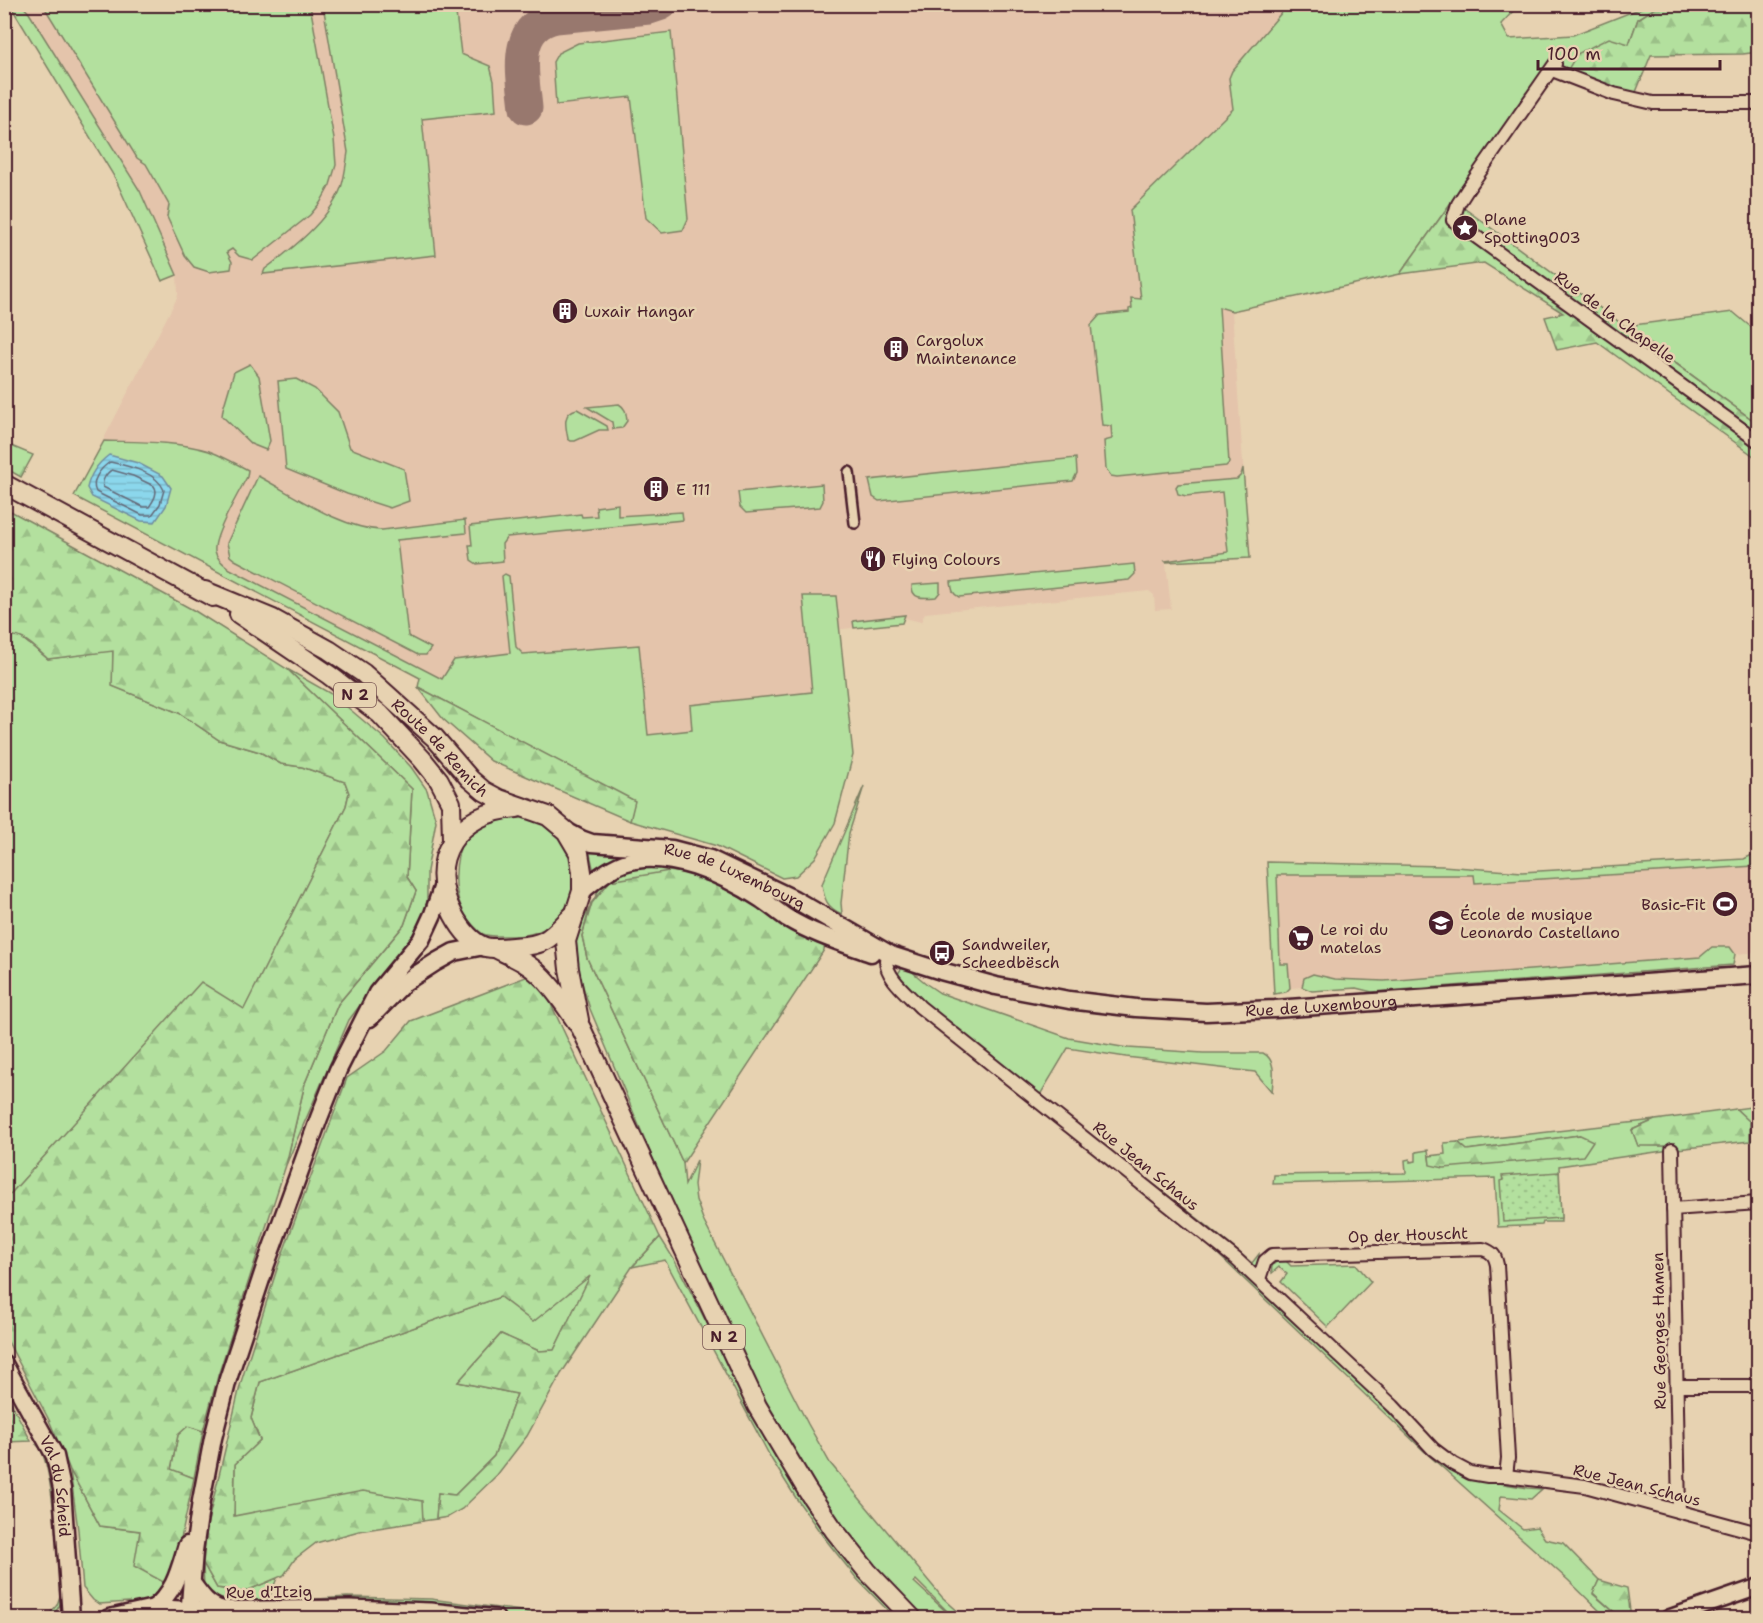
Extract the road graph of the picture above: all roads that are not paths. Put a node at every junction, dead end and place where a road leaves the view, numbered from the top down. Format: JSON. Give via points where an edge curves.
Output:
{"nodes":[{"id":1,"x":1758,"y":103,"type":"edge"},
{"id":2,"x":1758,"y":441,"type":"edge"},
{"id":3,"x":849,"y":472,"type":"dead end"},
{"id":4,"x":4,"y":484,"type":"edge"},
{"id":5,"x":855,"y":524,"type":"dead end"},
{"id":6,"x":205,"y":591,"type":"junction"},
{"id":7,"x":525,"y":807,"type":"junction"},
{"id":8,"x":566,"y":831,"type":"junction"},
{"id":9,"x":453,"y":840,"type":"junction"},
{"id":10,"x":690,"y":864,"type":"junction"},
{"id":11,"x":443,"y":885,"type":"junction"},
{"id":12,"x":582,"y":891,"type":"junction"},
{"id":13,"x":794,"y":899,"type":"junction"},
{"id":14,"x":573,"y":916,"type":"junction"},
{"id":15,"x":490,"y":947,"type":"junction"},
{"id":16,"x":891,"y":954,"type":"junction"},
{"id":17,"x":1758,"y":975,"type":"edge"},
{"id":18,"x":360,"y":1027,"type":"junction"},
{"id":19,"x":581,"y":1028,"type":"junction"},
{"id":20,"x":1672,"y":1150,"type":"dead end"},
{"id":21,"x":1758,"y":1203,"type":"edge"},
{"id":22,"x":1673,"y":1209,"type":"junction"},
{"id":23,"x":1259,"y":1279,"type":"junction"},
{"id":24,"x":4,"y":1364,"type":"edge"},
{"id":25,"x":1677,"y":1386,"type":"junction"},
{"id":26,"x":1758,"y":1386,"type":"edge"},
{"id":27,"x":1506,"y":1476,"type":"junction"},
{"id":28,"x":201,"y":1501,"type":"junction"},
{"id":29,"x":1679,"y":1511,"type":"junction"},
{"id":30,"x":1758,"y":1533,"type":"edge"},
{"id":31,"x":191,"y":1581,"type":"junction"},
{"id":32,"x":1758,"y":1587,"type":"edge"},
{"id":33,"x":154,"y":1608,"type":"junction"},
{"id":34,"x":350,"y":1608,"type":"junction"},
{"id":35,"x":228,"y":1610,"type":"junction"},
{"id":36,"x":189,"y":1614,"type":"edge"},
{"id":37,"x":71,"y":1618,"type":"edge"},
{"id":38,"x":109,"y":1618,"type":"edge"},
{"id":39,"x":246,"y":1618,"type":"edge"},
{"id":40,"x":496,"y":1618,"type":"edge"},
{"id":41,"x":912,"y":1618,"type":"edge"},
{"id":42,"x":1669,"y":1618,"type":"edge"}],
"edges":[{"from":1,"to":2,"type":"street","name":"Rue de la Chapelle","via":[[1653,103],[1614,94],[1553,67],[1467,190],[1453,220]]},
{"from":3,"to":5,"type":"street"},
{"from":4,"to":6,"type":"main road","name":"Route de Remich","number":"N 2"},
{"from":6,"to":7,"type":"main road","name":"Route de Remich","number":"N 2","via":[[273,619],[329,650],[363,673],[435,738],[484,791]]},
{"from":6,"to":9,"type":"main road","name":"Route de Remich","number":"N 2","via":[[380,714],[439,780],[451,803]]},
{"from":7,"to":8,"type":"main road","via":[[548,816]]},
{"from":7,"to":9,"type":"main road","via":[[488,813],[467,824]]},
{"from":8,"to":12,"type":"main road","via":[[579,853]]},
{"from":8,"to":13,"type":"main road","name":"Rue de Luxembourg","via":[[592,843],[672,849],[710,859]]},
{"from":9,"to":11,"type":"main road","via":[[443,866]]},
{"from":10,"to":12,"type":"main road","name":"Rue de Luxembourg","via":[[625,862]]},
{"from":10,"to":13,"type":"main road","via":[[727,873],[777,902]]},
{"from":10,"to":16,"type":"main road","name":"Rue de Luxembourg","via":[[734,883],[819,934],[875,954]]},
{"from":11,"to":15,"type":"main road","via":[[459,925],[470,937]]},
{"from":11,"to":18,"type":"main road","via":[[421,940],[377,993]]},
{"from":12,"to":14,"type":"main road"},
{"from":13,"to":16,"type":"main road","name":"Rue de Luxembourg"},
{"from":14,"to":15,"type":"main road","via":[[546,940],[529,946]]},
{"from":14,"to":19,"type":"main road","number":"N 2","via":[[566,941]]},
{"from":15,"to":18,"type":"main road","via":[[454,952],[436,962],[405,982]]},
{"from":15,"to":19,"type":"main road","number":"N 2","via":[[540,975]]},
{"from":16,"to":17,"type":"main road","name":"Rue de Luxembourg","via":[[996,986],[1069,1000],[1206,1012]]},
{"from":16,"to":23,"type":"street","name":"Rue Jean Schaus","via":[[886,960],[887,969],[920,1007]]},
{"from":18,"to":28,"type":"main road","via":[[338,1070],[266,1264],[228,1379]]},
{"from":19,"to":41,"type":"main road","number":"N 2","via":[[756,1406],[834,1530]]},
{"from":20,"to":22,"type":"street","name":"Rue Georges Hamen"},
{"from":21,"to":22,"type":"street"},
{"from":22,"to":25,"type":"street","name":"Rue Georges Hamen"},
{"from":23,"to":27,"type":"street","name":"Rue Jean Schaus","via":[[1393,1406],[1454,1455]]},
{"from":23,"to":27,"type":"street","name":"Op der Houscht","via":[[1265,1261],[1276,1254],[1490,1251],[1497,1265]]},
{"from":24,"to":37,"type":"main road","name":"Val du Scheid","via":[[55,1456],[62,1489]]},
{"from":25,"to":26,"type":"street"},
{"from":25,"to":29,"type":"street","name":"Rue Georges Hamen"},
{"from":27,"to":29,"type":"street","name":"Rue Jean Schaus","via":[[1585,1486]]},
{"from":28,"to":31,"type":"main road"},
{"from":28,"to":33,"type":"main road","via":[[175,1583]]},
{"from":29,"to":30,"type":"street","name":"Rue Jean Schaus"},
{"from":31,"to":35,"type":"street","via":[[207,1601]]},
{"from":31,"to":36,"type":"main road"},
{"from":32,"to":42,"type":"street"},
{"from":33,"to":36,"type":"main road"},
{"from":33,"to":38,"type":"main road"},
{"from":34,"to":35,"type":"street","name":"Rue d'Itzig"},
{"from":34,"to":39,"type":"street","name":"Rue d'Itzig"},
{"from":34,"to":40,"type":"street","name":"Rue d'Itzig"},
{"from":35,"to":36,"type":"street","name":"Rue d'Itzig"}]}
